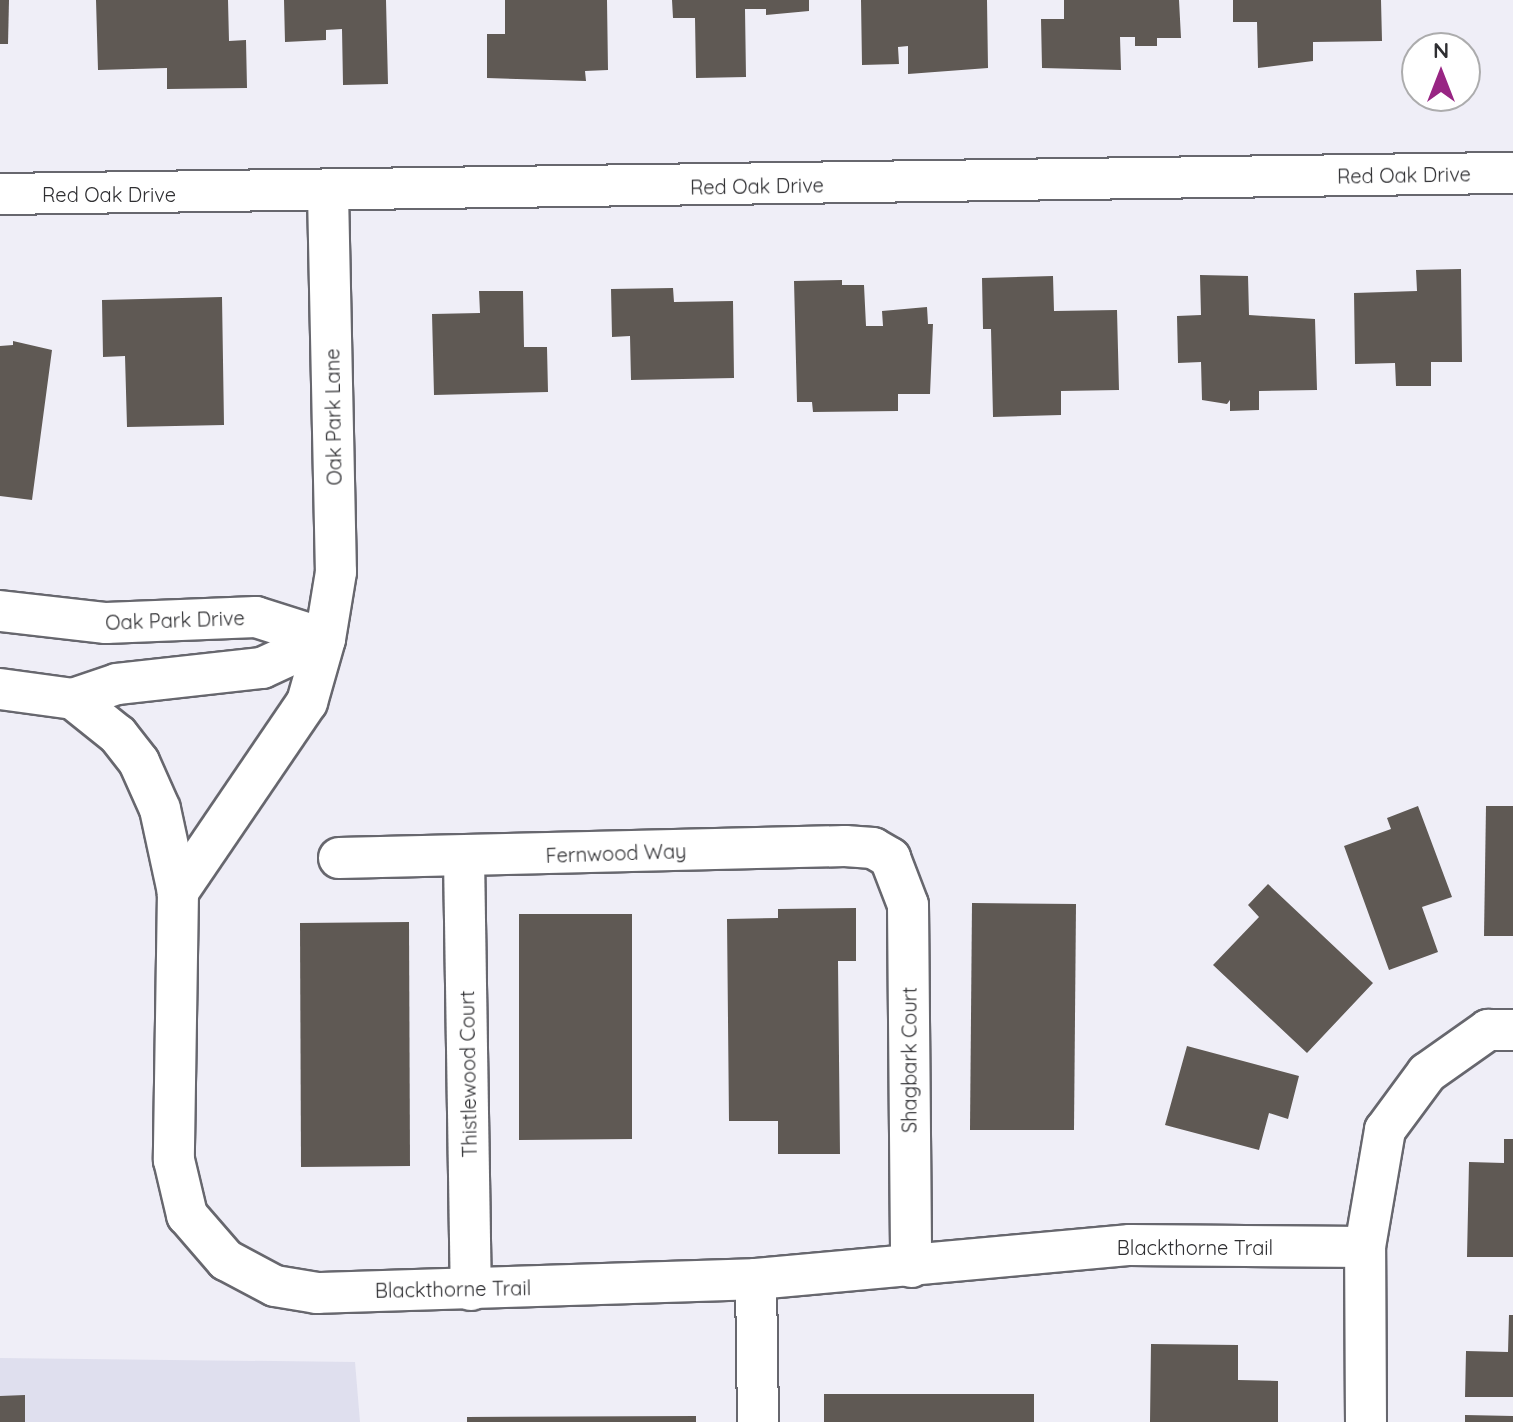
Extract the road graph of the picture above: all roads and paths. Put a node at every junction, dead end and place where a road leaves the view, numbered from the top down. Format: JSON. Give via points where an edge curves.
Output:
{"nodes":[{"id":1,"x":1513,"y":173,"type":"edge"},
{"id":2,"x":328,"y":193,"type":"junction"},
{"id":3,"x":0,"y":194,"type":"edge"},
{"id":4,"x":0,"y":611,"type":"edge"},
{"id":5,"x":325,"y":639,"type":"junction"},
{"id":6,"x":0,"y":689,"type":"edge"},
{"id":7,"x":73,"y":699,"type":"junction"},
{"id":8,"x":464,"y":857,"type":"junction"},
{"id":9,"x":339,"y":858,"type":"dead end"},
{"id":10,"x":890,"y":858,"type":"joint"},
{"id":11,"x":178,"y":892,"type":"junction"},
{"id":12,"x":1513,"y":1030,"type":"edge"},
{"id":13,"x":1365,"y":1247,"type":"junction"},
{"id":14,"x":911,"y":1267,"type":"junction"},
{"id":15,"x":756,"y":1279,"type":"junction"},
{"id":16,"x":471,"y":1290,"type":"junction"},
{"id":17,"x":758,"y":1422,"type":"edge"},
{"id":18,"x":1366,"y":1422,"type":"edge"}],
"edges":[{"from":1,"to":2,"type":"street","name":"Red Oak Drive"},
{"from":2,"to":3,"type":"street","name":"Red Oak Drive"},
{"from":2,"to":5,"type":"street","name":"Oak Park Lane","via":[[336,572]]},
{"from":4,"to":5,"type":"street","name":"Oak Park Drive","via":[[106,623],[256,617]]},
{"from":5,"to":7,"type":"street","via":[[262,668],[117,684]]},
{"from":5,"to":11,"type":"street","via":[[307,702]]},
{"from":6,"to":7,"type":"street"},
{"from":7,"to":11,"type":"street","via":[[118,735],[139,762],[160,809]]},
{"from":8,"to":9,"type":"street","name":"Fernwood Way"},
{"from":8,"to":10,"type":"street","name":"Fernwood Way","via":[[845,846],[873,848]]},
{"from":8,"to":16,"type":"street","name":"Thistlewood Court"},
{"from":10,"to":14,"type":"street","name":"Shagbark Court","via":[[908,905]]},
{"from":11,"to":16,"type":"street","name":"Blackthorne Trail","via":[[174,1160],[187,1215],[226,1260],[275,1286],[317,1293]]},
{"from":12,"to":13,"type":"street","via":[[1488,1030],[1427,1073],[1385,1130]]},
{"from":13,"to":14,"type":"street","name":"Blackthorne Trail","via":[[1130,1245]]},
{"from":13,"to":18,"type":"street"},
{"from":14,"to":15,"type":"street","name":"Blackthorne Trail"},
{"from":15,"to":16,"type":"street","name":"Blackthorne Trail"},
{"from":15,"to":17,"type":"street"}]}
